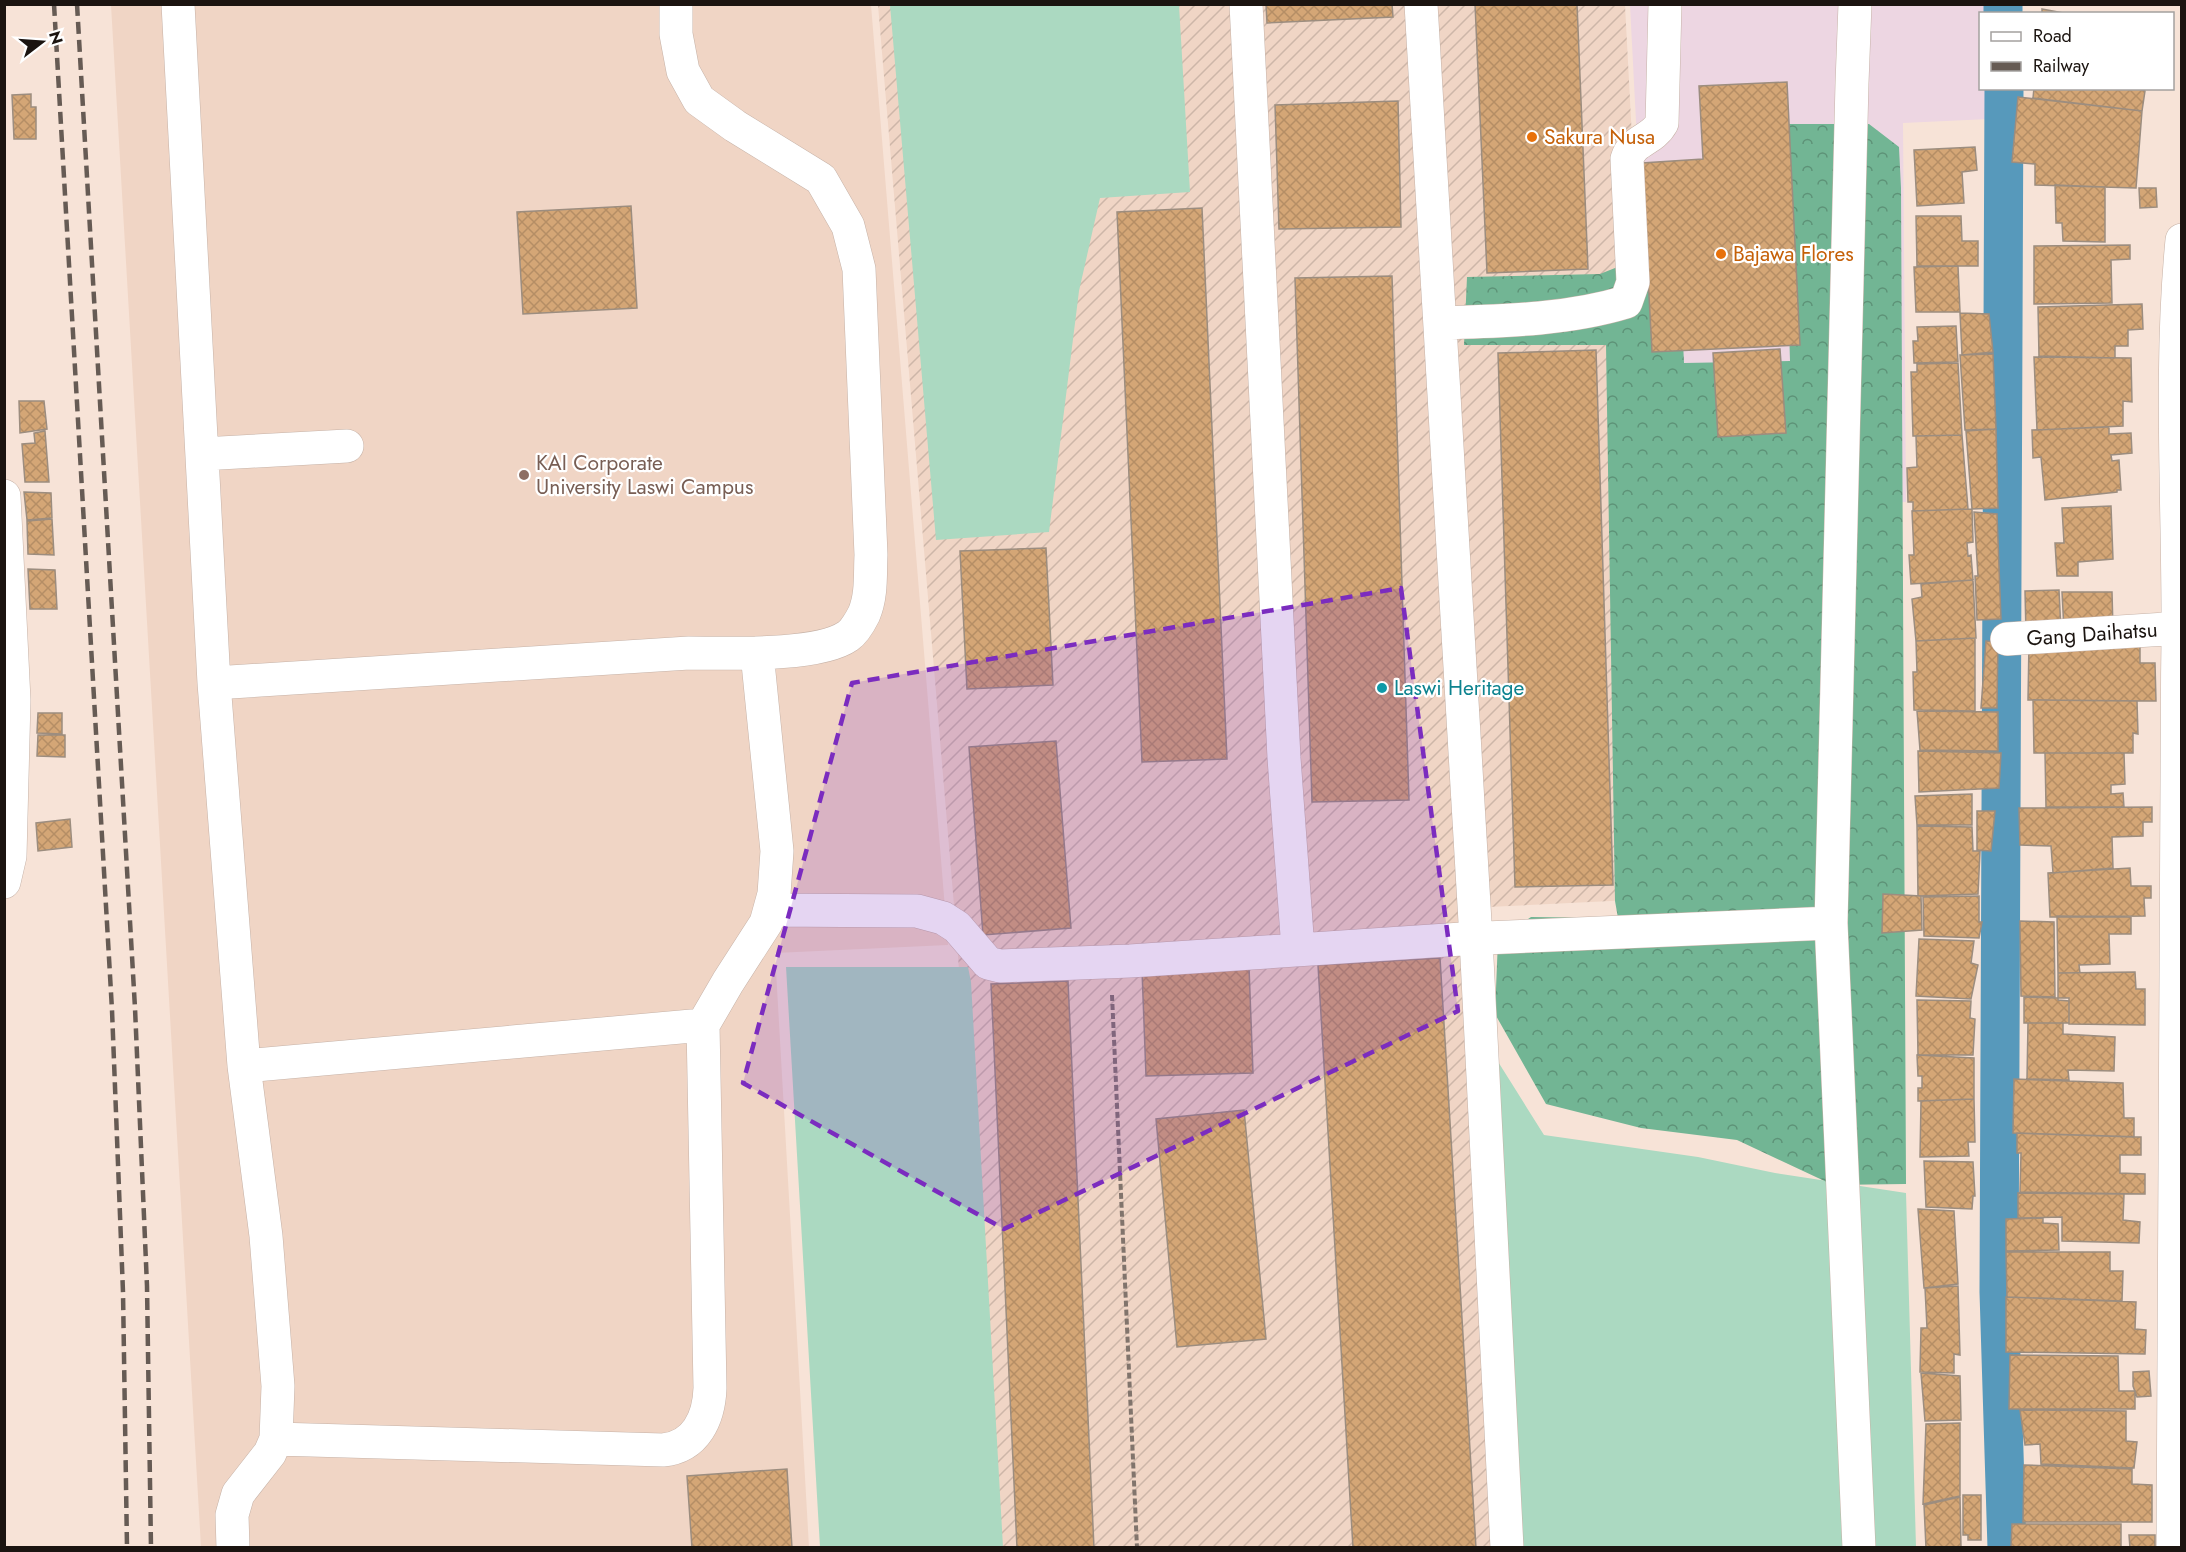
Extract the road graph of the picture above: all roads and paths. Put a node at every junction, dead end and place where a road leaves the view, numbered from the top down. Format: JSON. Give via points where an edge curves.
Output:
{"nodes":[{"id":1,"x":178,"y":4,"type":"edge"},
{"id":2,"x":676,"y":4,"type":"edge"},
{"id":3,"x":1246,"y":4,"type":"edge"},
{"id":4,"x":1421,"y":4,"type":"edge"},
{"id":5,"x":1665,"y":4,"type":"edge"},
{"id":6,"x":1855,"y":4,"type":"edge"},
{"id":7,"x":2181,"y":240,"type":"edge"},
{"id":8,"x":1440,"y":323,"type":"junction"},
{"id":9,"x":347,"y":446,"type":"dead end"},
{"id":10,"x":202,"y":454,"type":"junction"},
{"id":11,"x":4,"y":496,"type":"edge"},
{"id":12,"x":2180,"y":628,"type":"edge"},
{"id":13,"x":2007,"y":639,"type":"dead end"},
{"id":14,"x":757,"y":653,"type":"junction"},
{"id":15,"x":214,"y":683,"type":"junction"},
{"id":16,"x":2179,"y":742,"type":"edge"},
{"id":17,"x":4,"y":882,"type":"edge"},
{"id":18,"x":770,"y":910,"type":"junction"},
{"id":19,"x":1831,"y":923,"type":"junction"},
{"id":20,"x":1476,"y":939,"type":"junction"},
{"id":21,"x":1298,"y":949,"type":"junction"},
{"id":22,"x":1110,"y":962,"type":"junction"},
{"id":23,"x":704,"y":1026,"type":"junction"},
{"id":24,"x":244,"y":1066,"type":"junction"},
{"id":25,"x":2177,"y":1134,"type":"edge"},
{"id":26,"x":276,"y":1439,"type":"junction"},
{"id":27,"x":232,"y":1548,"type":"edge"},
{"id":28,"x":1137,"y":1548,"type":"edge"},
{"id":29,"x":1507,"y":1548,"type":"edge"},
{"id":30,"x":1860,"y":1548,"type":"edge"},
{"id":31,"x":2173,"y":1548,"type":"edge"}],
"edges":[{"from":1,"to":10,"type":"street"},
{"from":2,"to":14,"type":"street","via":[[676,34],[683,71],[699,100],[821,179],[848,226],[860,269],[871,555],[869,597],[863,615],[849,635],[831,644]]},
{"from":3,"to":21,"type":"street","via":[[1284,758]]},
{"from":4,"to":8,"type":"street"},
{"from":5,"to":8,"type":"street","via":[[1662,123],[1657,132],[1634,146],[1627,159],[1633,282],[1626,302],[1603,309],[1510,320]]},
{"from":6,"to":19,"type":"street"},
{"from":7,"to":12,"type":"street","via":[[2176,352]]},
{"from":8,"to":20,"type":"street"},
{"from":9,"to":10,"type":"street"},
{"from":10,"to":15,"type":"street"},
{"from":11,"to":17,"type":"street","via":[[14,700],[10,856]]},
{"from":12,"to":13,"type":"street","name":"Gang Daihatsu"},
{"from":12,"to":16,"type":"street"},
{"from":14,"to":15,"type":"street","via":[[689,652]]},
{"from":14,"to":18,"type":"street","via":[[777,851]]},
{"from":15,"to":24,"type":"street"},
{"from":16,"to":25,"type":"street"},
{"from":18,"to":22,"type":"street","via":[[917,911],[943,918],[957,927],[988,963],[1000,966]]},
{"from":18,"to":23,"type":"street"},
{"from":19,"to":20,"type":"street"},
{"from":19,"to":30,"type":"street"},
{"from":20,"to":21,"type":"street"},
{"from":20,"to":29,"type":"street"},
{"from":21,"to":22,"type":"street"},
{"from":22,"to":28,"type":"path"},
{"from":23,"to":24,"type":"street"},
{"from":23,"to":26,"type":"street","via":[[710,1388],[707,1413],[690,1439],[663,1450]]},
{"from":24,"to":26,"type":"street","via":[[266,1236],[278,1386]]},
{"from":25,"to":31,"type":"street"},
{"from":26,"to":27,"type":"street","via":[[270,1453],[238,1494],[232,1515]]}]}
